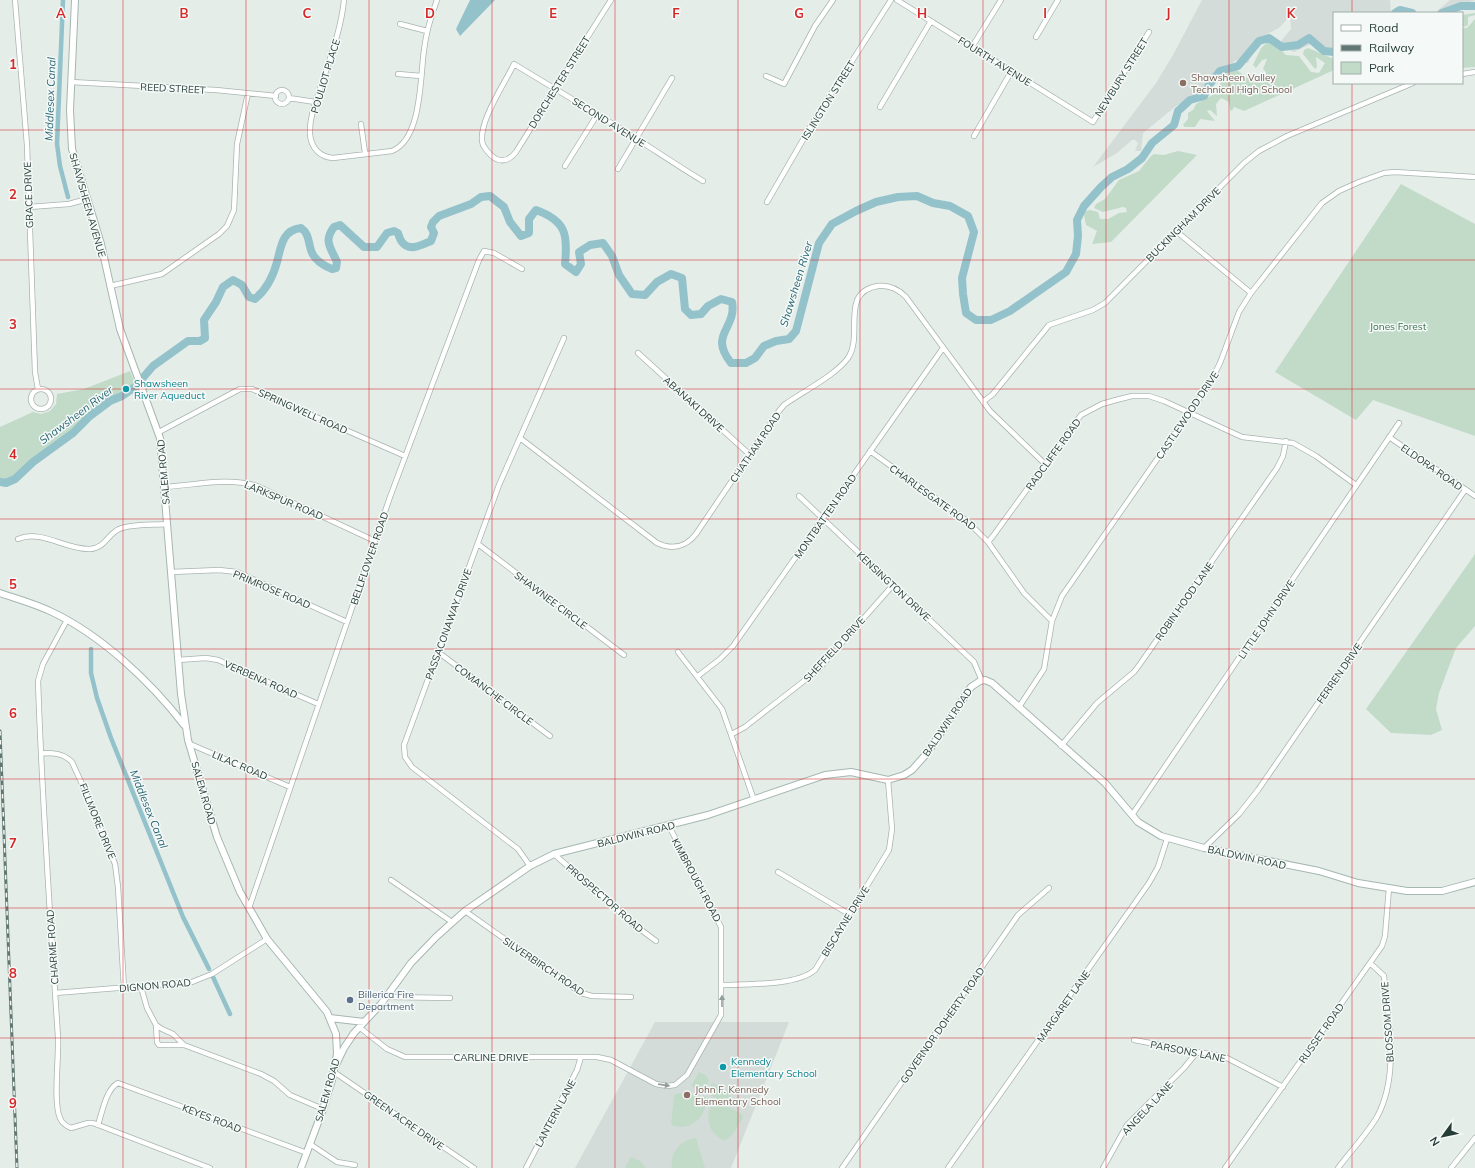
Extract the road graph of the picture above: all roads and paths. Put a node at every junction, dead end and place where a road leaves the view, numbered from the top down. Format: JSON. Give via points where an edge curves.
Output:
{"nodes":[{"id":1,"x":15,"y":0,"type":"edge"},
{"id":2,"x":75,"y":0,"type":"edge"},
{"id":3,"x":344,"y":0,"type":"edge"},
{"id":4,"x":437,"y":0,"type":"edge"},
{"id":5,"x":611,"y":0,"type":"edge"},
{"id":6,"x":833,"y":0,"type":"edge"},
{"id":7,"x":891,"y":0,"type":"edge"},
{"id":8,"x":897,"y":0,"type":"edge"},
{"id":9,"x":1001,"y":0,"type":"edge"},
{"id":10,"x":1058,"y":0,"type":"edge"},
{"id":11,"x":930,"y":21,"type":"junction"},
{"id":12,"x":400,"y":24,"type":"dead end"},
{"id":13,"x":427,"y":31,"type":"junction"},
{"id":14,"x":1149,"y":32,"type":"dead end"},
{"id":15,"x":1036,"y":37,"type":"dead end"},
{"id":16,"x":972,"y":47,"type":"junction"},
{"id":17,"x":1011,"y":72,"type":"junction"},
{"id":18,"x":1475,"y":72,"type":"edge"},
{"id":19,"x":398,"y":74,"type":"dead end"},
{"id":20,"x":1463,"y":74,"type":"edge"},
{"id":21,"x":421,"y":76,"type":"junction"},
{"id":22,"x":766,"y":76,"type":"dead end"},
{"id":23,"x":672,"y":78,"type":"dead end"},
{"id":24,"x":71,"y":82,"type":"junction"},
{"id":25,"x":1411,"y":84,"type":"edge"},
{"id":26,"x":555,"y":89,"type":"junction"},
{"id":27,"x":248,"y":93,"type":"junction"},
{"id":28,"x":276,"y":96,"type":"junction"},
{"id":29,"x":289,"y":98,"type":"junction"},
{"id":30,"x":315,"y":102,"type":"junction"},
{"id":31,"x":880,"y":107,"type":"dead end"},
{"id":32,"x":597,"y":115,"type":"junction"},
{"id":33,"x":1093,"y":122,"type":"joint"},
{"id":34,"x":361,"y":124,"type":"dead end"},
{"id":35,"x":974,"y":136,"type":"dead end"},
{"id":36,"x":636,"y":138,"type":"junction"},
{"id":37,"x":365,"y":154,"type":"junction"},
{"id":38,"x":505,"y":161,"type":"joint"},
{"id":39,"x":565,"y":166,"type":"dead end"},
{"id":40,"x":618,"y":169,"type":"dead end"},
{"id":41,"x":1475,"y":177,"type":"edge"},
{"id":42,"x":703,"y":181,"type":"dead end"},
{"id":43,"x":87,"y":199,"type":"junction"},
{"id":44,"x":767,"y":202,"type":"dead end"},
{"id":45,"x":29,"y":207,"type":"junction"},
{"id":46,"x":1176,"y":231,"type":"junction"},
{"id":47,"x":522,"y":269,"type":"dead end"},
{"id":48,"x":110,"y":286,"type":"junction"},
{"id":49,"x":1251,"y":293,"type":"junction"},
{"id":50,"x":564,"y":338,"type":"dead end"},
{"id":51,"x":943,"y":348,"type":"junction"},
{"id":52,"x":638,"y":353,"type":"dead end"},
{"id":53,"x":140,"y":382,"type":"joint"},
{"id":54,"x":38,"y":389,"type":"junction"},
{"id":55,"x":983,"y":402,"type":"junction"},
{"id":56,"x":1190,"y":413,"type":"junction"},
{"id":57,"x":1399,"y":422,"type":"dead end"},
{"id":58,"x":159,"y":432,"type":"junction"},
{"id":59,"x":1389,"y":437,"type":"junction"},
{"id":60,"x":520,"y":438,"type":"junction"},
{"id":61,"x":1286,"y":442,"type":"junction"},
{"id":62,"x":870,"y":451,"type":"junction"},
{"id":63,"x":749,"y":454,"type":"junction"},
{"id":64,"x":405,"y":456,"type":"junction"},
{"id":65,"x":1045,"y":464,"type":"junction"},
{"id":66,"x":1356,"y":485,"type":"junction"},
{"id":67,"x":164,"y":487,"type":"junction"},
{"id":68,"x":1465,"y":490,"type":"junction"},
{"id":69,"x":799,"y":496,"type":"dead end"},
{"id":70,"x":1475,"y":496,"type":"edge"},
{"id":71,"x":823,"y":519,"type":"junction"},
{"id":72,"x":167,"y":524,"type":"junction"},
{"id":73,"x":18,"y":539,"type":"dead end"},
{"id":74,"x":375,"y":541,"type":"junction"},
{"id":75,"x":988,"y":542,"type":"junction"},
{"id":76,"x":478,"y":544,"type":"junction"},
{"id":77,"x":171,"y":572,"type":"junction"},
{"id":78,"x":893,"y":585,"type":"junction"},
{"id":79,"x":0,"y":593,"type":"edge"},
{"id":80,"x":67,"y":620,"type":"junction"},
{"id":81,"x":1052,"y":621,"type":"junction"},
{"id":82,"x":346,"y":622,"type":"junction"},
{"id":83,"x":438,"y":652,"type":"junction"},
{"id":84,"x":678,"y":652,"type":"dead end"},
{"id":85,"x":624,"y":655,"type":"dead end"},
{"id":86,"x":178,"y":660,"type":"junction"},
{"id":87,"x":698,"y":676,"type":"junction"},
{"id":88,"x":982,"y":681,"type":"junction"},
{"id":89,"x":318,"y":704,"type":"junction"},
{"id":90,"x":1019,"y":707,"type":"junction"},
{"id":91,"x":185,"y":726,"type":"junction"},
{"id":92,"x":732,"y":734,"type":"junction"},
{"id":93,"x":550,"y":736,"type":"dead end"},
{"id":94,"x":190,"y":744,"type":"junction"},
{"id":95,"x":1061,"y":746,"type":"junction"},
{"id":96,"x":41,"y":753,"type":"junction"},
{"id":97,"x":888,"y":780,"type":"junction"},
{"id":98,"x":290,"y":787,"type":"junction"},
{"id":99,"x":754,"y":800,"type":"junction"},
{"id":100,"x":1132,"y":815,"type":"junction"},
{"id":101,"x":669,"y":826,"type":"junction"},
{"id":102,"x":1167,"y":839,"type":"junction"},
{"id":103,"x":1204,"y":848,"type":"junction"},
{"id":104,"x":554,"y":854,"type":"junction"},
{"id":105,"x":530,"y":866,"type":"junction"},
{"id":106,"x":778,"y":872,"type":"dead end"},
{"id":107,"x":392,"y":880,"type":"dead end"},
{"id":108,"x":1475,"y":882,"type":"edge"},
{"id":109,"x":1049,"y":888,"type":"dead end"},
{"id":110,"x":1389,"y":888,"type":"junction"},
{"id":111,"x":249,"y":908,"type":"junction"},
{"id":112,"x":465,"y":911,"type":"junction"},
{"id":113,"x":849,"y":914,"type":"junction"},
{"id":114,"x":452,"y":922,"type":"junction"},
{"id":115,"x":267,"y":939,"type":"junction"},
{"id":116,"x":656,"y":941,"type":"dead end"},
{"id":117,"x":1370,"y":963,"type":"junction"},
{"id":118,"x":722,"y":985,"type":"junction"},
{"id":119,"x":141,"y":987,"type":"junction"},
{"id":120,"x":124,"y":988,"type":"junction"},
{"id":121,"x":55,"y":992,"type":"junction"},
{"id":122,"x":387,"y":997,"type":"junction"},
{"id":123,"x":450,"y":998,"type":"dead end"},
{"id":124,"x":631,"y":998,"type":"dead end"},
{"id":125,"x":330,"y":1018,"type":"junction"},
{"id":126,"x":156,"y":1024,"type":"junction"},
{"id":127,"x":362,"y":1025,"type":"junction"},
{"id":128,"x":1134,"y":1040,"type":"dead end"},
{"id":129,"x":184,"y":1045,"type":"junction"},
{"id":130,"x":1197,"y":1052,"type":"junction"},
{"id":131,"x":581,"y":1057,"type":"junction"},
{"id":132,"x":334,"y":1070,"type":"junction"},
{"id":133,"x":629,"y":1070,"type":"joint"},
{"id":134,"x":1283,"y":1087,"type":"junction"},
{"id":135,"x":323,"y":1109,"type":"junction"},
{"id":136,"x":98,"y":1125,"type":"junction"},
{"id":137,"x":1475,"y":1138,"type":"edge"},
{"id":138,"x":310,"y":1144,"type":"junction"},
{"id":139,"x":307,"y":1153,"type":"junction"},
{"id":140,"x":354,"y":1165,"type":"dead end"},
{"id":141,"x":210,"y":1168,"type":"edge"},
{"id":142,"x":301,"y":1168,"type":"edge"},
{"id":143,"x":474,"y":1168,"type":"edge"},
{"id":144,"x":526,"y":1168,"type":"edge"},
{"id":145,"x":842,"y":1168,"type":"edge"},
{"id":146,"x":948,"y":1168,"type":"edge"},
{"id":147,"x":1103,"y":1168,"type":"edge"},
{"id":148,"x":1225,"y":1168,"type":"edge"},
{"id":149,"x":1338,"y":1168,"type":"edge"},
{"id":150,"x":1451,"y":1168,"type":"edge"}],
"edges":[{"from":1,"to":45,"type":"street","name":"GRACE DRIVE"},
{"from":2,"to":24,"type":"street","name":"SHAWSHEEN AVENUE"},
{"from":3,"to":30,"type":"street","name":"POULIOT PLACE","via":[[339,29]]},
{"from":4,"to":13,"type":"street","name":"POULIOT PLACE"},
{"from":5,"to":26,"type":"street","name":"DORCHESTER STREET"},
{"from":6,"to":22,"type":"street","via":[[814,26],[784,84]]},
{"from":7,"to":44,"type":"street","name":"ISLINGTON STREET","via":[[815,119]]},
{"from":8,"to":11,"type":"street","name":"FOURTH AVENUE"},
{"from":9,"to":16,"type":"street"},
{"from":10,"to":15,"type":"street"},
{"from":11,"to":16,"type":"street","name":"FOURTH AVENUE"},
{"from":11,"to":31,"type":"street"},
{"from":12,"to":13,"type":"street"},
{"from":13,"to":21,"type":"street","name":"POULIOT PLACE"},
{"from":14,"to":33,"type":"street","name":"NEWBURY STREET"},
{"from":16,"to":17,"type":"street","name":"FOURTH AVENUE"},
{"from":17,"to":33,"type":"street","name":"FOURTH AVENUE"},
{"from":17,"to":35,"type":"street"},
{"from":18,"to":20,"type":"street"},
{"from":19,"to":21,"type":"street"},
{"from":21,"to":37,"type":"street","name":"POULIOT PLACE","via":[[413,124],[406,141],[393,151]]},
{"from":23,"to":36,"type":"street"},
{"from":24,"to":27,"type":"street","name":"REED STREET"},
{"from":24,"to":43,"type":"street","name":"SHAWSHEEN AVENUE","via":[[71,143]]},
{"from":25,"to":46,"type":"street","name":"BUCKINGHAM DRIVE","via":[[1287,136],[1260,151],[1244,163]]},
{"from":26,"to":32,"type":"street","name":"SECOND AVENUE"},
{"from":26,"to":38,"type":"street","name":"DORCHESTER STREET","via":[[516,152]]},
{"from":26,"to":38,"type":"street","name":"SECOND AVENUE","via":[[514,64],[488,114],[482,132],[482,143],[491,154]]},
{"from":27,"to":28,"type":"street","name":"REED STREET"},
{"from":27,"to":48,"type":"street","via":[[238,144],[234,210],[227,226],[162,274]]},
{"from":28,"to":29,"type":"street","name":"REED STREET","via":[[279,91],[284,91]]},
{"from":28,"to":29,"type":"street","name":"REED STREET","via":[[281,104],[286,103]]},
{"from":29,"to":30,"type":"street","name":"REED STREET"},
{"from":30,"to":37,"type":"street","name":"POULIOT PLACE","via":[[310,134],[317,151],[333,158]]},
{"from":32,"to":36,"type":"street","name":"SECOND AVENUE"},
{"from":32,"to":39,"type":"street"},
{"from":34,"to":37,"type":"street"},
{"from":36,"to":40,"type":"street"},
{"from":36,"to":42,"type":"street","name":"SECOND AVENUE"},
{"from":41,"to":49,"type":"street","name":"CASTLEWOOD DRIVE","via":[[1395,172],[1372,177],[1339,191],[1322,203]]},
{"from":43,"to":45,"type":"street","via":[[69,204]]},
{"from":43,"to":48,"type":"street","name":"SHAWSHEEN AVENUE"},
{"from":45,"to":54,"type":"street","name":"GRACE DRIVE","via":[[35,372]]},
{"from":46,"to":49,"type":"street"},
{"from":46,"to":55,"type":"street","name":"BUCKINGHAM DRIVE","via":[[1105,303],[1088,312],[1055,322],[1045,329]]},
{"from":47,"to":64,"type":"street","name":"BELLFLOWER ROAD","via":[[494,253],[484,251]]},
{"from":48,"to":53,"type":"street","name":"SHAWSHEEN AVENUE","via":[[120,329]]},
{"from":49,"to":56,"type":"street","name":"CASTLEWOOD DRIVE","via":[[1233,325],[1216,372]]},
{"from":50,"to":60,"type":"street","name":"PASSACONAWAY DRIVE"},
{"from":51,"to":55,"type":"street","name":"CHATHAM ROAD"},
{"from":51,"to":62,"type":"street","name":"MONTBATTEN ROAD"},
{"from":51,"to":63,"type":"street","name":"CHATHAM ROAD","via":[[902,293],[886,286],[870,289],[861,295],[855,305],[855,339],[848,357],[838,368],[784,405]]},
{"from":52,"to":63,"type":"street","name":"ABANAKI DRIVE"},
{"from":53,"to":58,"type":"street","name":"SALEM ROAD"},
{"from":54,"to":54,"type":"street","name":"GRACE DRIVE","via":[[45,390],[51,396],[50,402],[44,408],[36,407],[31,401],[32,394]]},
{"from":55,"to":65,"type":"street","name":"CHATHAM ROAD","via":[[1004,427]]},
{"from":56,"to":61,"type":"street","name":"RADCLIFFE ROAD","via":[[1242,437]]},
{"from":56,"to":65,"type":"street","name":"RADCLIFFE ROAD","via":[[1150,396],[1132,396],[1102,404],[1081,415]]},
{"from":56,"to":81,"type":"street","name":"CASTLEWOOD DRIVE","via":[[1064,592]]},
{"from":57,"to":59,"type":"street","name":"LITTLE JOHN DRIVE"},
{"from":58,"to":64,"type":"street","name":"SPRINGWELL ROAD","via":[[240,389],[252,389]]},
{"from":58,"to":67,"type":"street","name":"SALEM ROAD"},
{"from":59,"to":66,"type":"street","name":"LITTLE JOHN DRIVE"},
{"from":59,"to":68,"type":"street","name":"ELDORA ROAD"},
{"from":60,"to":63,"type":"street","name":"CHATHAM ROAD","via":[[653,541],[671,547],[686,544],[693,538]]},
{"from":60,"to":76,"type":"street","name":"PASSACONAWAY DRIVE","via":[[499,485]]},
{"from":61,"to":66,"type":"street","name":"RADCLIFFE ROAD","via":[[1302,447]]},
{"from":61,"to":95,"type":"street","name":"ROBIN HOOD LANE","via":[[1277,468],[1140,664],[1097,703]]},
{"from":62,"to":71,"type":"street","name":"MONTBATTEN ROAD"},
{"from":62,"to":75,"type":"street","name":"CHARLESGATE ROAD","via":[[966,520]]},
{"from":64,"to":74,"type":"street","name":"BELLFLOWER ROAD"},
{"from":65,"to":75,"type":"street","name":"RADCLIFFE ROAD"},
{"from":66,"to":100,"type":"street","name":"LITTLE JOHN DRIVE"},
{"from":67,"to":72,"type":"street","name":"SALEM ROAD"},
{"from":67,"to":74,"type":"street","name":"LARKSPUR ROAD","via":[[244,482]]},
{"from":68,"to":70,"type":"street","name":"ELDORA ROAD"},
{"from":68,"to":103,"type":"street","name":"FERREN DRIVE","via":[[1258,790],[1239,814]]},
{"from":69,"to":71,"type":"street","name":"KENSINGTON DRIVE"},
{"from":71,"to":78,"type":"street","name":"KENSINGTON DRIVE"},
{"from":71,"to":87,"type":"street","name":"MONTBATTEN ROAD","via":[[733,646]]},
{"from":72,"to":73,"type":"street","via":[[119,529],[101,547],[95,549],[79,548],[31,536]]},
{"from":72,"to":77,"type":"street","name":"SALEM ROAD"},
{"from":74,"to":82,"type":"street","name":"BELLFLOWER ROAD"},
{"from":75,"to":81,"type":"street","name":"CHARLESGATE ROAD","via":[[1024,594]]},
{"from":76,"to":83,"type":"street","name":"PASSACONAWAY DRIVE"},
{"from":76,"to":85,"type":"street","name":"SHAWNEE CIRCLE"},
{"from":77,"to":82,"type":"street","name":"PRIMROSE ROAD","via":[[237,572]]},
{"from":77,"to":86,"type":"street","name":"SALEM ROAD"},
{"from":78,"to":88,"type":"street","name":"KENSINGTON DRIVE","via":[[974,662]]},
{"from":78,"to":92,"type":"street","name":"SHEFFIELD DRIVE","via":[[818,670],[745,727]]},
{"from":79,"to":80,"type":"street"},
{"from":80,"to":91,"type":"street","via":[[104,645],[135,671],[165,701]]},
{"from":80,"to":96,"type":"street","name":"CHARME ROAD","via":[[39,676]]},
{"from":81,"to":90,"type":"street","name":"CASTLEWOOD DRIVE","via":[[1044,669]]},
{"from":82,"to":89,"type":"street","name":"BELLFLOWER ROAD"},
{"from":83,"to":93,"type":"street","name":"COMANCHE CIRCLE"},
{"from":83,"to":105,"type":"street","name":"PASSACONAWAY DRIVE","via":[[404,745],[405,757],[412,767],[518,849]]},
{"from":84,"to":87,"type":"street"},
{"from":86,"to":89,"type":"street","name":"VERBENA ROAD","via":[[218,660]]},
{"from":86,"to":91,"type":"street","name":"SALEM ROAD"},
{"from":87,"to":92,"type":"street","via":[[722,709]]},
{"from":88,"to":90,"type":"street","name":"BALDWIN ROAD","via":[[992,683]]},
{"from":88,"to":97,"type":"street","name":"BALDWIN ROAD","via":[[975,683],[967,691],[933,745],[916,766],[904,775]]},
{"from":89,"to":98,"type":"street","name":"BELLFLOWER ROAD"},
{"from":90,"to":95,"type":"street","name":"BALDWIN ROAD"},
{"from":91,"to":94,"type":"street","name":"SALEM ROAD"},
{"from":92,"to":99,"type":"street"},
{"from":94,"to":98,"type":"street","name":"LILAC ROAD"},
{"from":94,"to":111,"type":"street","name":"SALEM ROAD","via":[[217,837]]},
{"from":95,"to":100,"type":"street","name":"BALDWIN ROAD","via":[[1105,783]]},
{"from":96,"to":120,"type":"street","name":"FILLMORE DRIVE","via":[[59,754],[72,762],[112,856],[118,887]]},
{"from":96,"to":121,"type":"street","name":"CHARME ROAD"},
{"from":97,"to":99,"type":"street","name":"BALDWIN ROAD","via":[[856,772],[836,773]]},
{"from":97,"to":113,"type":"street","name":"BISCAYNE DRIVE","via":[[891,843]]},
{"from":98,"to":111,"type":"street","name":"BELLFLOWER ROAD"},
{"from":99,"to":101,"type":"street","name":"BALDWIN ROAD"},
{"from":100,"to":102,"type":"street","name":"BALDWIN ROAD","via":[[1147,829]]},
{"from":101,"to":104,"type":"street","name":"BALDWIN ROAD"},
{"from":101,"to":118,"type":"street","name":"KIMBROUGH ROAD","via":[[721,925]]},
{"from":102,"to":103,"type":"street","name":"BALDWIN ROAD"},
{"from":102,"to":146,"type":"street","name":"MARGARET LANE","via":[[1158,867],[1149,883]]},
{"from":103,"to":110,"type":"street","name":"BALDWIN ROAD"},
{"from":104,"to":105,"type":"street","name":"BALDWIN ROAD"},
{"from":104,"to":116,"type":"street","name":"PROSPECTOR ROAD"},
{"from":105,"to":112,"type":"street","name":"BALDWIN ROAD"},
{"from":106,"to":113,"type":"street"},
{"from":107,"to":114,"type":"street"},
{"from":108,"to":110,"type":"street","name":"BALDWIN ROAD","via":[[1434,892]]},
{"from":109,"to":145,"type":"street","name":"GOVERNOR DOHERTY ROAD","via":[[1018,915]]},
{"from":110,"to":117,"type":"street","name":"RUSSET ROAD","via":[[1385,936],[1382,946]]},
{"from":111,"to":115,"type":"street","name":"SALEM ROAD"},
{"from":112,"to":114,"type":"street","name":"BALDWIN ROAD"},
{"from":112,"to":124,"type":"street","name":"SILVERBIRCH ROAD","via":[[581,993]]},
{"from":113,"to":118,"type":"street","name":"BISCAYNE DRIVE","via":[[809,975],[791,980]]},
{"from":114,"to":122,"type":"street","name":"BALDWIN ROAD","via":[[412,964]]},
{"from":115,"to":119,"type":"street","name":"DIGNON ROAD","via":[[205,978],[179,984]]},
{"from":115,"to":125,"type":"street","name":"SALEM ROAD"},
{"from":117,"to":134,"type":"street","name":"RUSSET ROAD"},
{"from":117,"to":149,"type":"street","name":"BLOSSOM DRIVE","via":[[1384,976],[1390,1054],[1389,1077],[1377,1117]]},
{"from":133,"to":118,"type":"street","name":"KIMBROUGH ROAD","one_way":true,"via":[[662,1086],[673,1086],[683,1081],[721,1016]]},
{"from":119,"to":120,"type":"street","name":"DIGNON ROAD"},
{"from":119,"to":126,"type":"street","via":[[147,1008]]},
{"from":120,"to":121,"type":"street","name":"DIGNON ROAD"},
{"from":121,"to":136,"type":"street","name":"CHARME ROAD","via":[[58,1046],[57,1101],[60,1118],[71,1128],[88,1123]]},
{"from":122,"to":123,"type":"street"},
{"from":122,"to":127,"type":"street","name":"BALDWIN ROAD"},
{"from":125,"to":127,"type":"street","via":[[358,1020]]},
{"from":125,"to":132,"type":"street","name":"SALEM ROAD","via":[[335,1028],[337,1043]]},
{"from":126,"to":129,"type":"street","via":[[173,1034]]},
{"from":126,"to":129,"type":"street","via":[[156,1042],[159,1045]]},
{"from":127,"to":131,"type":"street","name":"CARLINE DRIVE","via":[[393,1052],[408,1058]]},
{"from":127,"to":132,"type":"street","name":"BALDWIN ROAD","via":[[347,1043]]},
{"from":128,"to":130,"type":"street","name":"PARSONS LANE"},
{"from":129,"to":135,"type":"street","via":[[261,1074],[290,1095]]},
{"from":130,"to":134,"type":"street","name":"PARSONS LANE","via":[[1225,1057]]},
{"from":130,"to":147,"type":"street","name":"ANGELA LANE","via":[[1127,1125]]},
{"from":131,"to":133,"type":"street","name":"CARLINE DRIVE","via":[[607,1058]]},
{"from":131,"to":144,"type":"street","name":"LANTERN LANE","via":[[577,1070]]},
{"from":132,"to":135,"type":"street","name":"SALEM ROAD"},
{"from":132,"to":143,"type":"street","name":"GREEN ACRE DRIVE"},
{"from":134,"to":148,"type":"street","name":"RUSSET ROAD"},
{"from":135,"to":138,"type":"street","name":"SALEM ROAD"},
{"from":136,"to":139,"type":"street","name":"KEYES ROAD","via":[[107,1098],[116,1084]]},
{"from":136,"to":141,"type":"street","name":"CHARME ROAD"},
{"from":137,"to":150,"type":"street"},
{"from":138,"to":139,"type":"street","name":"SALEM ROAD"},
{"from":138,"to":140,"type":"street","via":[[337,1162]]},
{"from":139,"to":142,"type":"street","name":"SALEM ROAD"}]}
